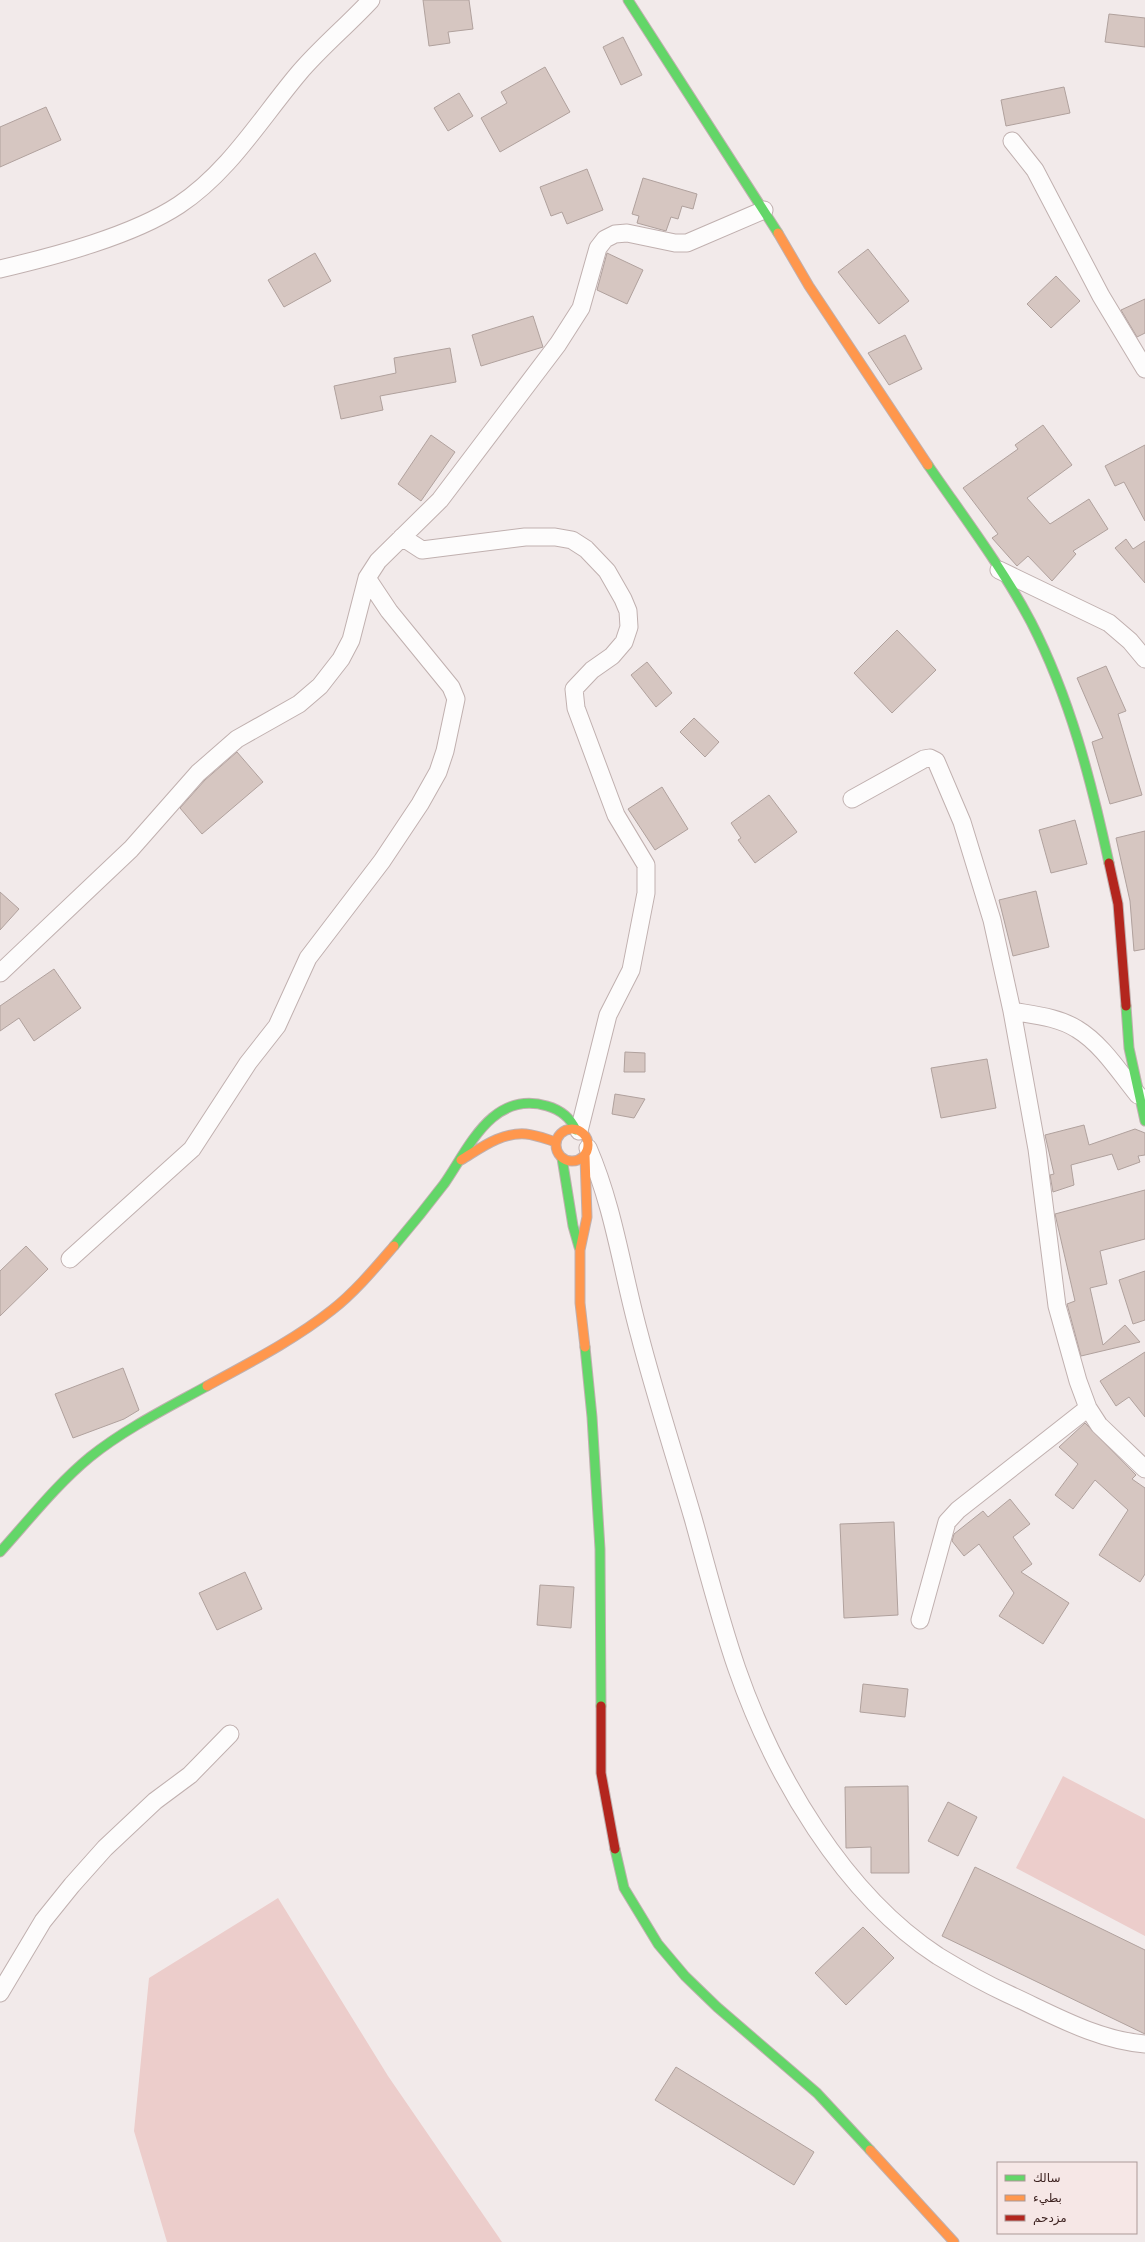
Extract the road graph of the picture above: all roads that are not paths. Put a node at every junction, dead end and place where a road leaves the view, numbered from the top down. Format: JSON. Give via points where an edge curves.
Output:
{"nodes":[{"id":1,"x":371,"y":0,"type":"edge"},
{"id":2,"x":628,"y":0,"type":"edge"},
{"id":3,"x":1012,"y":141,"type":"dead end"},
{"id":4,"x":764,"y":210,"type":"junction"},
{"id":5,"x":0,"y":269,"type":"edge"},
{"id":6,"x":1145,"y":369,"type":"edge"},
{"id":7,"x":402,"y":537,"type":"junction"},
{"id":8,"x":999,"y":570,"type":"junction"},
{"id":9,"x":367,"y":578,"type":"junction"},
{"id":10,"x":1137,"y":641,"type":"edge"},
{"id":11,"x":1145,"y":659,"type":"edge"},
{"id":12,"x":852,"y":799,"type":"dead end"},
{"id":13,"x":0,"y":973,"type":"edge"},
{"id":14,"x":1012,"y":1011,"type":"junction"},
{"id":15,"x":1138,"y":1095,"type":"junction"},
{"id":16,"x":1145,"y":1121,"type":"edge"},
{"id":17,"x":577,"y":1130,"type":"junction"},
{"id":18,"x":556,"y":1142,"type":"junction"},
{"id":19,"x":586,"y":1152,"type":"junction"},
{"id":20,"x":562,"y":1158,"type":"junction"},
{"id":21,"x":459,"y":1162,"type":"junction"},
{"id":22,"x":580,"y":1250,"type":"junction"},
{"id":23,"x":70,"y":1259,"type":"dead end"},
{"id":24,"x":1088,"y":1408,"type":"junction"},
{"id":25,"x":1145,"y":1469,"type":"edge"},
{"id":26,"x":0,"y":1552,"type":"edge"},
{"id":27,"x":920,"y":1620,"type":"dead end"},
{"id":28,"x":230,"y":1734,"type":"dead end"},
{"id":29,"x":0,"y":1993,"type":"edge"},
{"id":30,"x":1145,"y":2044,"type":"edge"},
{"id":31,"x":954,"y":2242,"type":"edge"}],
"edges":[{"from":1,"to":5,"type":"street","via":[[318,51],[213,177],[192,196],[178,206],[133,228],[62,253]]},
{"from":2,"to":4,"type":"main road"},
{"from":3,"to":6,"type":"street","via":[[1035,170],[1101,296]]},
{"from":4,"to":7,"type":"street","via":[[688,243],[675,243],[627,233],[615,234],[605,239],[598,248],[581,308],[558,344],[440,500]]},
{"from":4,"to":8,"type":"main road","via":[[864,371]]},
{"from":7,"to":9,"type":"street","via":[[378,561]]},
{"from":7,"to":17,"type":"street","via":[[422,550],[526,537],[572,540],[586,549],[607,571],[628,611],[629,627],[624,642],[574,689],[576,708],[616,815],[646,865],[646,893],[631,970],[608,1015]]},
{"from":8,"to":10,"type":"street","via":[[1109,623]]},
{"from":8,"to":15,"type":"main road","via":[[1030,621],[1052,667],[1078,740],[1100,822],[1118,904],[1130,1048]]},
{"from":9,"to":13,"type":"street","via":[[351,640],[341,659],[320,686],[299,704],[237,739],[198,773],[132,849]]},
{"from":9,"to":23,"type":"street","via":[[389,611],[451,687],[456,699],[438,772],[382,861],[308,958],[277,1026],[248,1063],[192,1149]]},
{"from":10,"to":11,"type":"street"},
{"from":12,"to":14,"type":"street","via":[[924,759],[930,758],[936,762],[962,822],[992,920]]},
{"from":14,"to":15,"type":"street","via":[[1054,1019],[1078,1029],[1096,1044]]},
{"from":14,"to":24,"type":"street","via":[[1037,1149],[1057,1306]]},
{"from":15,"to":16,"type":"main road"},
{"from":17,"to":18,"type":"main road","via":[[567,1130]]},
{"from":17,"to":19,"type":"main road","via":[[588,1141]]},
{"from":17,"to":21,"type":"main road","via":[[566,1114],[553,1107],[516,1103],[500,1112],[475,1133]]},
{"from":18,"to":20,"type":"main road","via":[[557,1151]]},
{"from":18,"to":21,"type":"main road","via":[[527,1134],[510,1134],[495,1139]]},
{"from":19,"to":20,"type":"main road","via":[[578,1161]]},
{"from":19,"to":22,"type":"main road","via":[[587,1216]]},
{"from":19,"to":30,"type":"street","via":[[608,1203],[638,1334],[738,1670],[762,1731],[792,1792],[819,1834],[865,1892],[908,1933],[937,1955],[982,1982],[1068,2022],[1120,2040]]},
{"from":20,"to":22,"type":"main road","via":[[573,1226]]},
{"from":21,"to":26,"type":"main road","via":[[418,1217],[373,1269],[327,1313],[286,1340],[139,1424],[104,1447],[43,1503]]},
{"from":22,"to":31,"type":"main road","via":[[580,1303],[592,1417],[600,1549],[601,1773],[624,1888],[658,1944],[685,1976],[817,2093]]},
{"from":24,"to":25,"type":"street","via":[[1099,1425]]},
{"from":24,"to":27,"type":"street","via":[[958,1510],[947,1522]]},
{"from":28,"to":29,"type":"street","via":[[190,1775],[155,1801],[105,1848],[72,1885],[43,1921]]}]}
